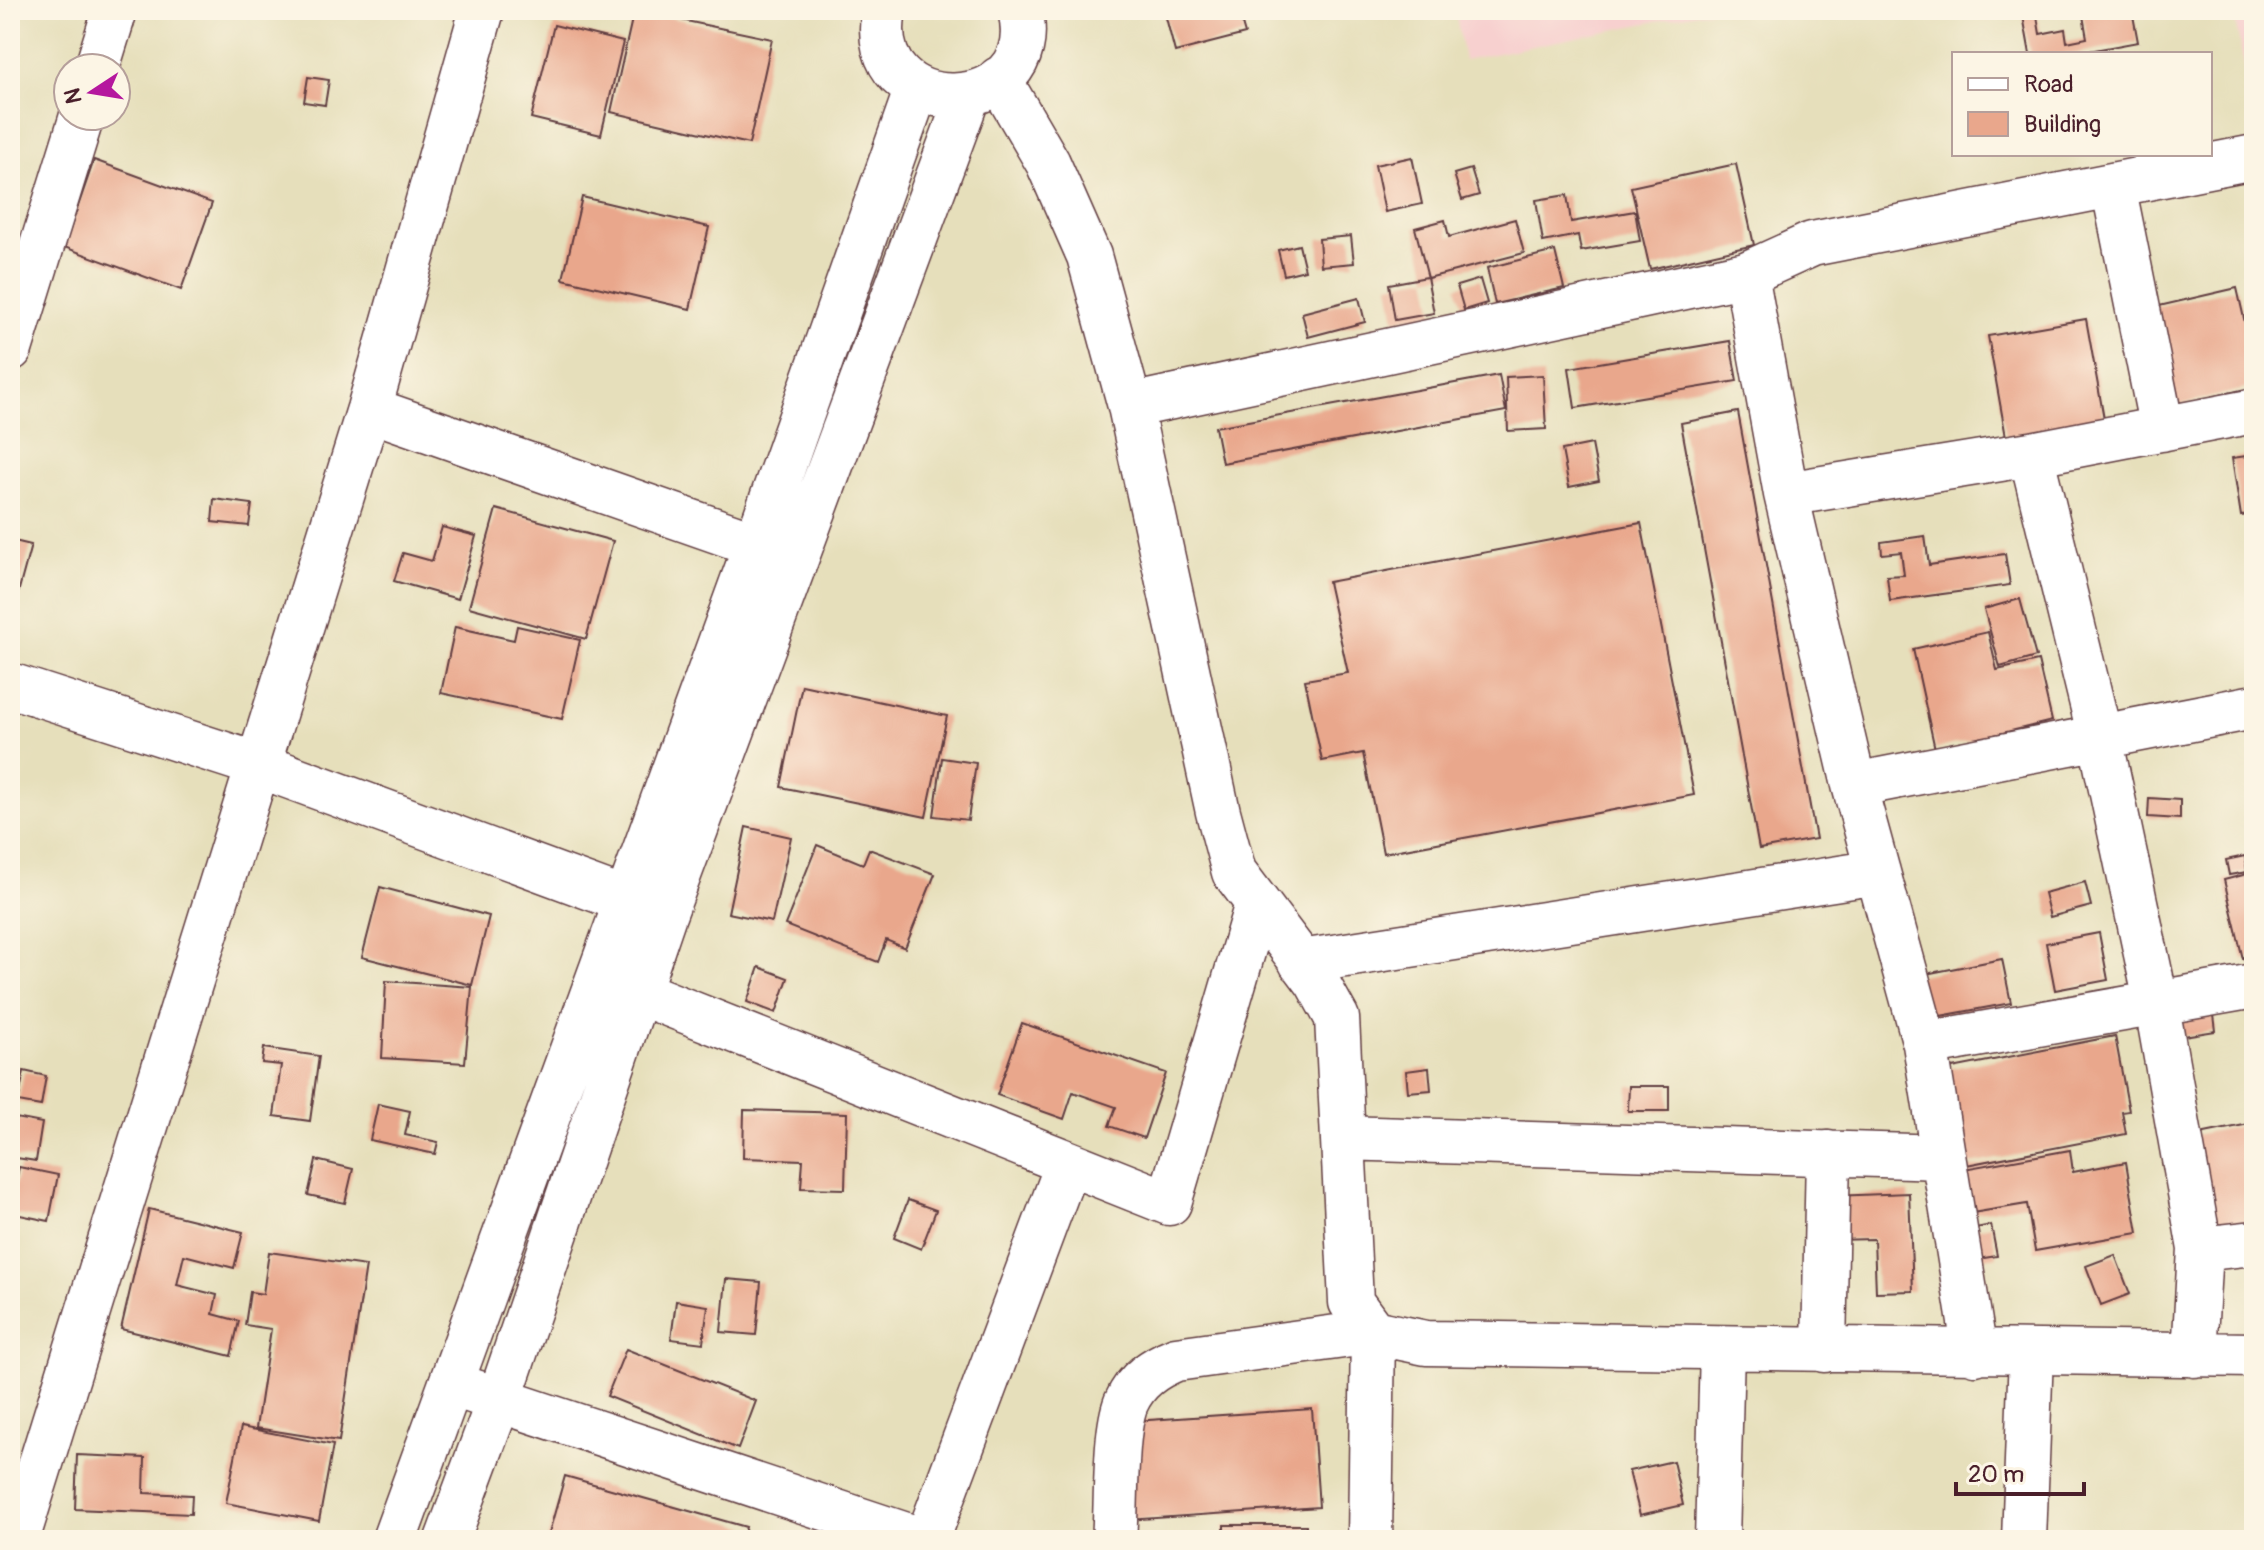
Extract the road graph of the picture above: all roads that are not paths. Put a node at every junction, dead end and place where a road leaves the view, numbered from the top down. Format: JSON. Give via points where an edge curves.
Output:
{"nodes":[{"id":1,"x":115,"y":10,"type":"edge"},
{"id":2,"x":482,"y":10,"type":"edge"},
{"id":3,"x":884,"y":10,"type":"edge"},
{"id":4,"x":1020,"y":10,"type":"edge"},
{"id":5,"x":102,"y":52,"type":"edge"},
{"id":6,"x":917,"y":88,"type":"junction"},
{"id":7,"x":984,"y":88,"type":"junction"},
{"id":8,"x":77,"y":132,"type":"edge"},
{"id":9,"x":2254,"y":157,"type":"edge"},
{"id":10,"x":2113,"y":185,"type":"junction"},
{"id":11,"x":1746,"y":274,"type":"junction"},
{"id":12,"x":11,"y":342,"type":"edge"},
{"id":13,"x":1130,"y":406,"type":"junction"},
{"id":14,"x":369,"y":409,"type":"junction"},
{"id":15,"x":2254,"y":411,"type":"edge"},
{"id":16,"x":2162,"y":429,"type":"junction"},
{"id":17,"x":2031,"y":454,"type":"junction"},
{"id":18,"x":1786,"y":494,"type":"junction"},
{"id":19,"x":756,"y":544,"type":"junction"},
{"id":20,"x":798,"y":559,"type":"junction"},
{"id":21,"x":10,"y":685,"type":"edge"},
{"id":22,"x":2254,"y":707,"type":"edge"},
{"id":23,"x":2100,"y":737,"type":"junction"},
{"id":24,"x":258,"y":765,"type":"junction"},
{"id":25,"x":1854,"y":785,"type":"junction"},
{"id":26,"x":1878,"y":872,"type":"junction"},
{"id":27,"x":1257,"y":904,"type":"junction"},
{"id":28,"x":645,"y":908,"type":"junction"},
{"id":29,"x":1301,"y":962,"type":"junction"},
{"id":30,"x":2254,"y":986,"type":"edge"},
{"id":31,"x":638,"y":992,"type":"junction"},
{"id":32,"x":2156,"y":1001,"type":"junction"},
{"id":33,"x":1925,"y":1044,"type":"junction"},
{"id":34,"x":1343,"y":1138,"type":"junction"},
{"id":35,"x":1828,"y":1153,"type":"junction"},
{"id":36,"x":1943,"y":1157,"type":"junction"},
{"id":37,"x":1068,"y":1163,"type":"junction"},
{"id":38,"x":2254,"y":1243,"type":"edge"},
{"id":39,"x":2200,"y":1249,"type":"junction"},
{"id":40,"x":1373,"y":1332,"type":"junction"},
{"id":41,"x":1722,"y":1349,"type":"junction"},
{"id":42,"x":1824,"y":1350,"type":"junction"},
{"id":43,"x":1975,"y":1353,"type":"junction"},
{"id":44,"x":2031,"y":1354,"type":"junction"},
{"id":45,"x":2194,"y":1355,"type":"junction"},
{"id":46,"x":2254,"y":1355,"type":"edge"},
{"id":47,"x":451,"y":1384,"type":"junction"},
{"id":48,"x":499,"y":1400,"type":"junction"},
{"id":49,"x":17,"y":1540,"type":"edge"},
{"id":50,"x":394,"y":1540,"type":"edge"},
{"id":51,"x":447,"y":1540,"type":"edge"},
{"id":52,"x":924,"y":1540,"type":"edge"},
{"id":53,"x":1114,"y":1540,"type":"edge"},
{"id":54,"x":1370,"y":1540,"type":"edge"},
{"id":55,"x":1717,"y":1540,"type":"edge"},
{"id":56,"x":2024,"y":1540,"type":"edge"}],
"edges":[{"from":1,"to":5,"type":"street"},
{"from":2,"to":14,"type":"street"},
{"from":3,"to":6,"type":"street","via":[[887,53],[904,79]]},
{"from":4,"to":7,"type":"street","via":[[1019,51]]},
{"from":6,"to":7,"type":"street","via":[[933,95]]},
{"from":6,"to":19,"type":"street"},
{"from":7,"to":13,"type":"street","via":[[1071,208]]},
{"from":7,"to":20,"type":"street"},
{"from":8,"to":12,"type":"street"},
{"from":9,"to":10,"type":"street"},
{"from":10,"to":11,"type":"street","via":[[1812,244]]},
{"from":10,"to":16,"type":"street"},
{"from":11,"to":13,"type":"street"},
{"from":11,"to":18,"type":"street"},
{"from":13,"to":27,"type":"street","via":[[1218,812],[1234,872]]},
{"from":14,"to":19,"type":"street"},
{"from":14,"to":24,"type":"street"},
{"from":15,"to":16,"type":"street"},
{"from":16,"to":17,"type":"street"},
{"from":17,"to":18,"type":"street"},
{"from":17,"to":23,"type":"street"},
{"from":18,"to":25,"type":"street"},
{"from":19,"to":20,"type":"street"},
{"from":19,"to":28,"type":"street"},
{"from":20,"to":28,"type":"street"},
{"from":21,"to":24,"type":"street"},
{"from":22,"to":23,"type":"street"},
{"from":23,"to":25,"type":"street"},
{"from":23,"to":32,"type":"street"},
{"from":24,"to":28,"type":"street"},
{"from":24,"to":49,"type":"street"},
{"from":25,"to":26,"type":"street"},
{"from":26,"to":29,"type":"street"},
{"from":26,"to":33,"type":"street"},
{"from":27,"to":29,"type":"street"},
{"from":27,"to":37,"type":"street","via":[[1169,1203]]},
{"from":28,"to":31,"type":"street"},
{"from":28,"to":47,"type":"street"},
{"from":29,"to":34,"type":"street","via":[[1337,1018]]},
{"from":30,"to":32,"type":"street"},
{"from":31,"to":37,"type":"street"},
{"from":31,"to":48,"type":"street"},
{"from":32,"to":33,"type":"street"},
{"from":32,"to":39,"type":"street"},
{"from":33,"to":36,"type":"street"},
{"from":34,"to":35,"type":"street"},
{"from":34,"to":40,"type":"street","via":[[1351,1302]]},
{"from":35,"to":36,"type":"street"},
{"from":35,"to":42,"type":"street"},
{"from":36,"to":43,"type":"street"},
{"from":37,"to":52,"type":"street"},
{"from":38,"to":39,"type":"street"},
{"from":39,"to":45,"type":"street"},
{"from":40,"to":41,"type":"street","via":[[1426,1343]]},
{"from":40,"to":53,"type":"street","via":[[1176,1359],[1140,1380],[1126,1404]]},
{"from":40,"to":54,"type":"street"},
{"from":41,"to":42,"type":"street"},
{"from":41,"to":55,"type":"street"},
{"from":42,"to":43,"type":"street"},
{"from":43,"to":44,"type":"street"},
{"from":44,"to":45,"type":"street"},
{"from":44,"to":56,"type":"street"},
{"from":45,"to":46,"type":"street"},
{"from":47,"to":48,"type":"street"},
{"from":47,"to":50,"type":"street"},
{"from":48,"to":51,"type":"street"},
{"from":48,"to":52,"type":"street"}]}
